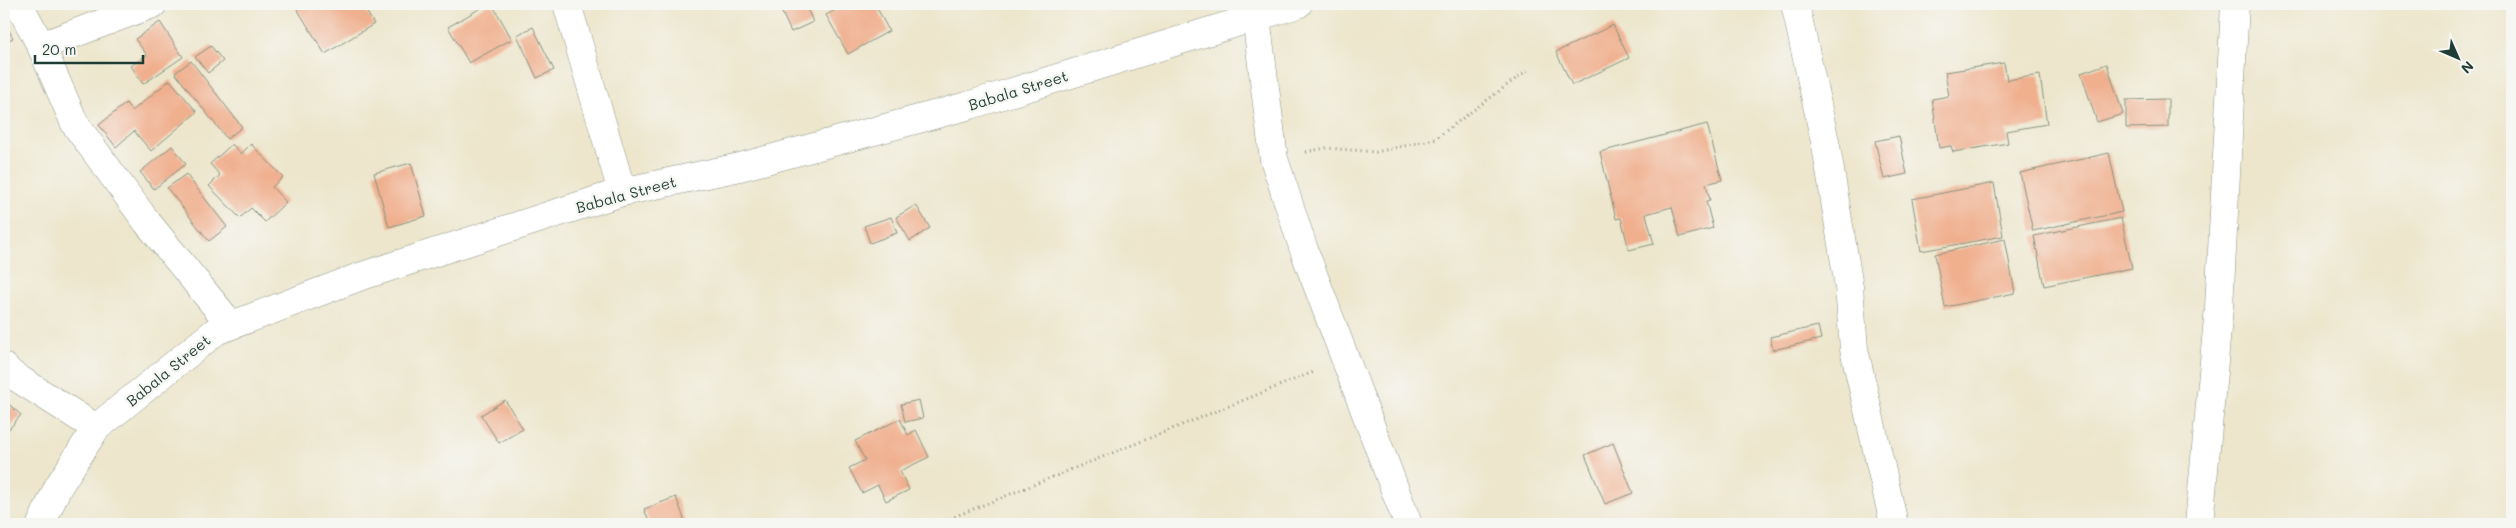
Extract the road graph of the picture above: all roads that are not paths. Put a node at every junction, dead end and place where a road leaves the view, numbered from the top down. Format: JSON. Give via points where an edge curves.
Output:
{"nodes":[{"id":1,"x":19,"y":4,"type":"edge"},
{"id":2,"x":153,"y":4,"type":"edge"},
{"id":3,"x":567,"y":4,"type":"edge"},
{"id":4,"x":1298,"y":4,"type":"edge"},
{"id":5,"x":1795,"y":4,"type":"edge"},
{"id":6,"x":2235,"y":4,"type":"edge"},
{"id":7,"x":1256,"y":17,"type":"junction"},
{"id":8,"x":41,"y":46,"type":"junction"},
{"id":9,"x":622,"y":192,"type":"junction"},
{"id":10,"x":231,"y":325,"type":"junction"},
{"id":11,"x":4,"y":367,"type":"edge"},
{"id":12,"x":96,"y":428,"type":"junction"},
{"id":13,"x":41,"y":524,"type":"edge"},
{"id":14,"x":1408,"y":524,"type":"edge"},
{"id":15,"x":1894,"y":524,"type":"edge"},
{"id":16,"x":2199,"y":524,"type":"edge"}],
"edges":[{"from":1,"to":8,"type":"street"},
{"from":2,"to":8,"type":"street"},
{"from":3,"to":9,"type":"street"},
{"from":4,"to":7,"type":"street","name":"Babala Street"},
{"from":5,"to":15,"type":"street","via":[[1826,146],[1849,287],[1854,349]]},
{"from":6,"to":16,"type":"street","via":[[2219,307]]},
{"from":7,"to":9,"type":"street","name":"Babala Street","via":[[967,106],[740,167]]},
{"from":7,"to":14,"type":"street","via":[[1274,159],[1305,253]]},
{"from":8,"to":10,"type":"street","via":[[75,124],[147,222]]},
{"from":9,"to":10,"type":"street","name":"Babala Street","via":[[359,277]]},
{"from":10,"to":12,"type":"street","name":"Babala Street","via":[[216,331]]},
{"from":11,"to":12,"type":"street"},
{"from":12,"to":13,"type":"street","name":"Babala Street","via":[[58,487]]}]}
